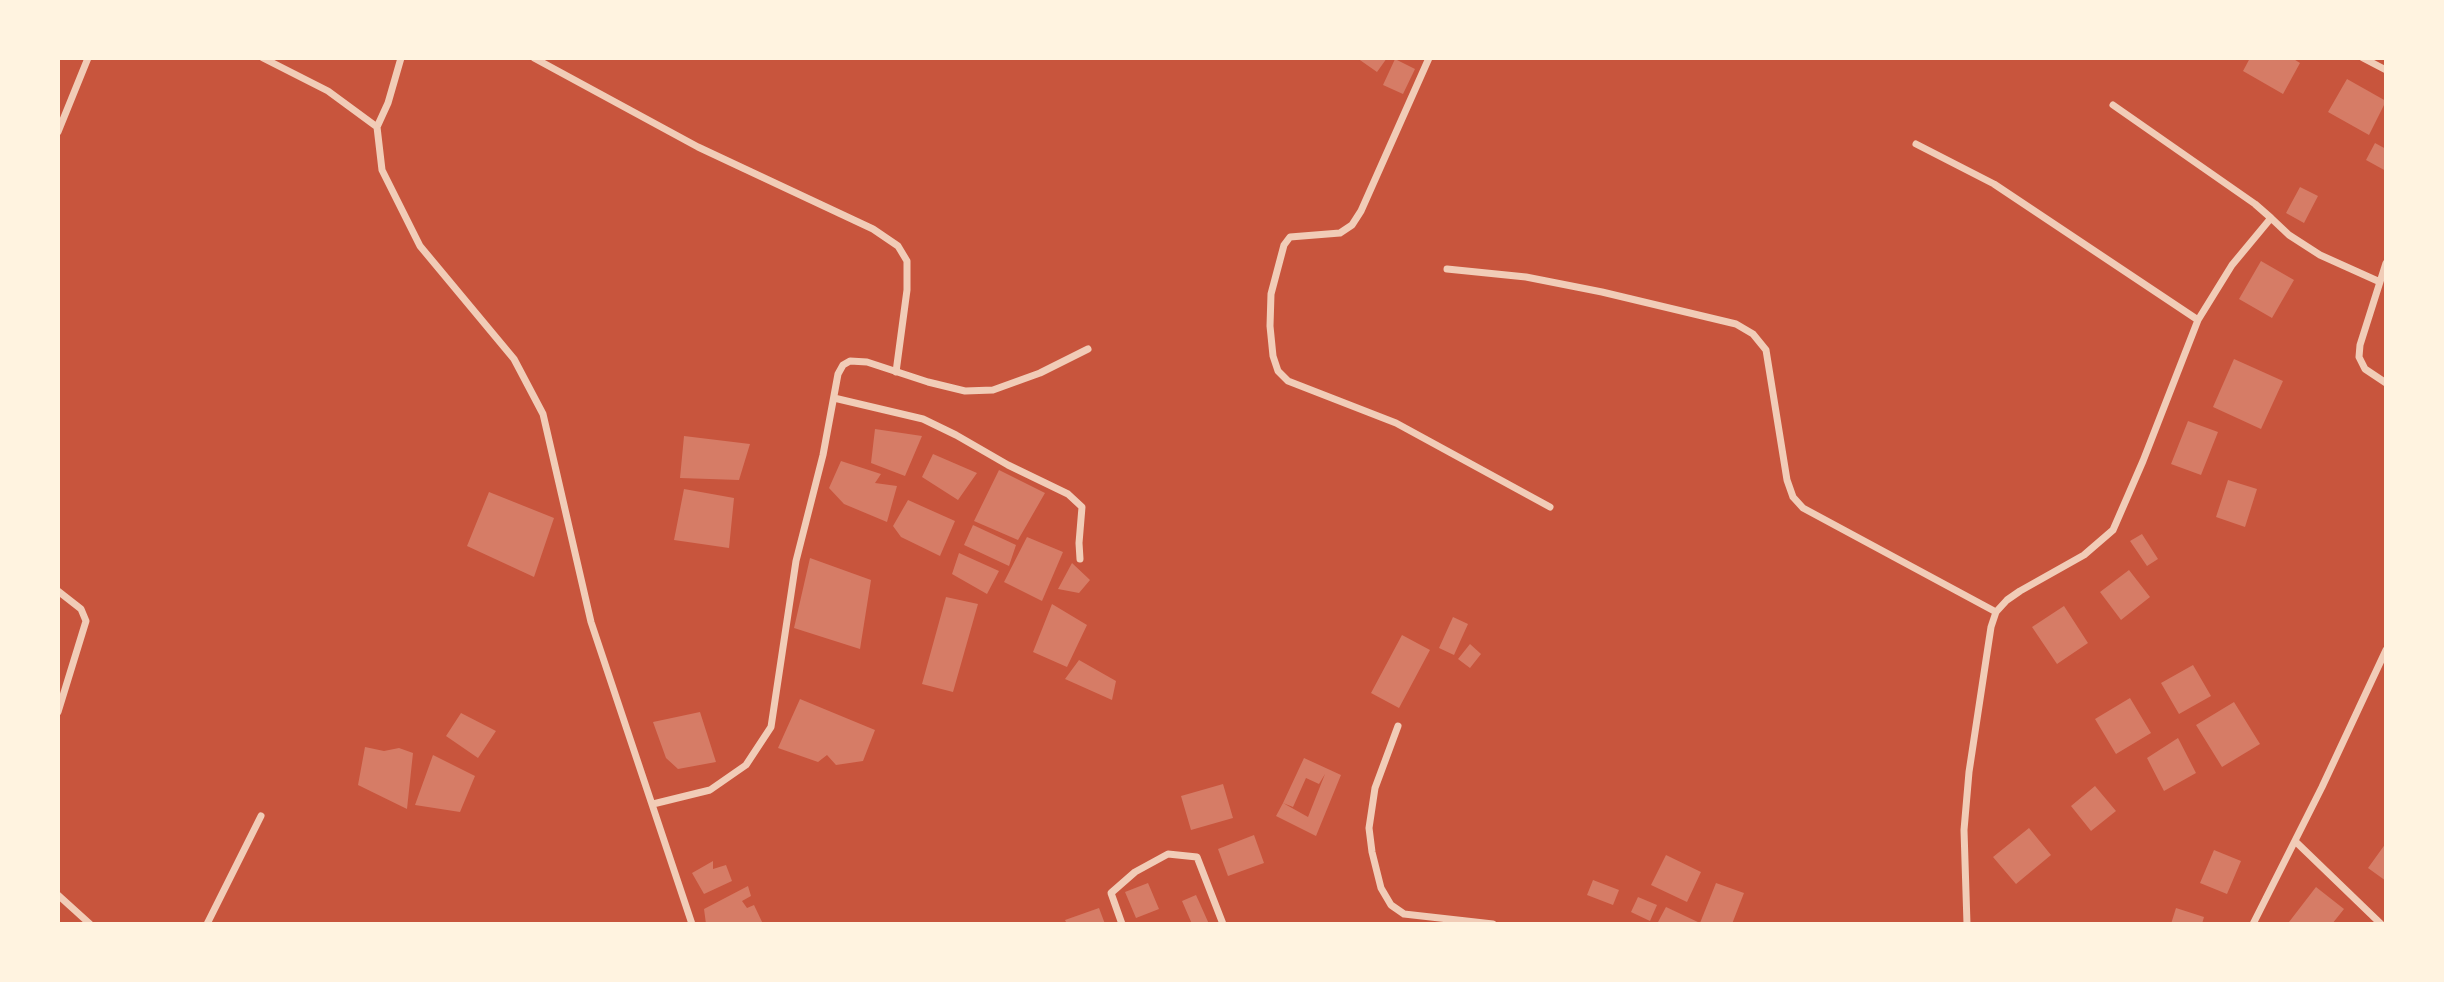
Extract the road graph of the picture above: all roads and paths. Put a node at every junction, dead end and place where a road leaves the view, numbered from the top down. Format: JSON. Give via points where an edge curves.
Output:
{"nodes":[{"id":1,"x":88,"y":58,"type":"edge"},
{"id":2,"x":263,"y":58,"type":"edge"},
{"id":3,"x":401,"y":58,"type":"edge"},
{"id":4,"x":534,"y":58,"type":"edge"},
{"id":5,"x":1429,"y":58,"type":"edge"},
{"id":6,"x":2363,"y":58,"type":"edge"},
{"id":7,"x":2386,"y":69,"type":"edge"},
{"id":8,"x":2113,"y":105,"type":"dead end"},
{"id":9,"x":58,"y":108,"type":"edge"},
{"id":10,"x":66,"y":111,"type":"junction"},
{"id":11,"x":377,"y":127,"type":"junction"},
{"id":12,"x":58,"y":132,"type":"edge"},
{"id":13,"x":1916,"y":144,"type":"dead end"},
{"id":14,"x":2271,"y":218,"type":"junction"},
{"id":15,"x":2386,"y":263,"type":"edge"},
{"id":16,"x":1447,"y":269,"type":"dead end"},
{"id":17,"x":2380,"y":282,"type":"junction"},
{"id":18,"x":2198,"y":320,"type":"junction"},
{"id":19,"x":1088,"y":349,"type":"dead end"},
{"id":20,"x":896,"y":372,"type":"junction"},
{"id":21,"x":2386,"y":383,"type":"edge"},
{"id":22,"x":834,"y":398,"type":"junction"},
{"id":23,"x":1550,"y":507,"type":"dead end"},
{"id":24,"x":1080,"y":559,"type":"dead end"},
{"id":25,"x":58,"y":591,"type":"edge"},
{"id":26,"x":1996,"y":612,"type":"junction"},
{"id":27,"x":2386,"y":650,"type":"edge"},
{"id":28,"x":58,"y":712,"type":"edge"},
{"id":29,"x":1398,"y":726,"type":"dead end"},
{"id":30,"x":653,"y":804,"type":"junction"},
{"id":31,"x":261,"y":816,"type":"dead end"},
{"id":32,"x":2295,"y":841,"type":"junction"},
{"id":33,"x":58,"y":895,"type":"edge"},
{"id":34,"x":90,"y":924,"type":"edge"},
{"id":35,"x":207,"y":924,"type":"edge"},
{"id":36,"x":692,"y":924,"type":"edge"},
{"id":37,"x":1122,"y":924,"type":"edge"},
{"id":38,"x":1223,"y":924,"type":"edge"},
{"id":39,"x":1493,"y":924,"type":"edge"},
{"id":40,"x":1967,"y":924,"type":"edge"},
{"id":41,"x":2253,"y":924,"type":"edge"},
{"id":42,"x":2381,"y":924,"type":"edge"}],
"edges":[{"from":1,"to":10,"type":"street"},
{"from":2,"to":11,"type":"street","via":[[328,91]]},
{"from":3,"to":11,"type":"street"},
{"from":4,"to":20,"type":"street","via":[[698,147],[873,229],[898,246],[907,261],[907,290]]},
{"from":5,"to":23,"type":"street","via":[[1352,225],[1340,233],[1290,237],[1284,245],[1271,294],[1273,356],[1288,381],[1396,423]]},
{"from":6,"to":7,"type":"street"},
{"from":8,"to":14,"type":"street"},
{"from":9,"to":10,"type":"street"},
{"from":10,"to":12,"type":"street"},
{"from":11,"to":30,"type":"street","via":[[382,170],[420,246],[514,359],[543,414],[591,622]]},
{"from":13,"to":18,"type":"street","via":[[1994,184]]},
{"from":14,"to":17,"type":"street","via":[[2320,256]]},
{"from":14,"to":18,"type":"street","via":[[2232,265]]},
{"from":15,"to":17,"type":"street"},
{"from":16,"to":26,"type":"street","via":[[1526,277],[1602,292],[1735,324],[1754,334],[1766,350],[1793,497],[1803,508]]},
{"from":17,"to":21,"type":"street","via":[[2359,357],[2365,369]]},
{"from":18,"to":26,"type":"street","via":[[2113,530],[2084,555],[2020,591]]},
{"from":19,"to":20,"type":"street","via":[[993,390],[965,391]]},
{"from":20,"to":22,"type":"street","via":[[850,361],[838,374]]},
{"from":22,"to":24,"type":"street","via":[[923,419],[1068,494],[1082,507]]},
{"from":22,"to":30,"type":"street","via":[[796,561],[771,727],[746,765],[710,790]]},
{"from":25,"to":28,"type":"street","via":[[81,609],[86,621]]},
{"from":26,"to":40,"type":"street","via":[[1969,772],[1964,830]]},
{"from":27,"to":32,"type":"street"},
{"from":29,"to":39,"type":"street","via":[[1374,788],[1369,828],[1381,888],[1391,905],[1404,914]]},
{"from":30,"to":36,"type":"street"},
{"from":31,"to":35,"type":"street"},
{"from":32,"to":41,"type":"street"},
{"from":32,"to":42,"type":"street"},
{"from":33,"to":34,"type":"street"},
{"from":37,"to":38,"type":"street","via":[[1111,893],[1135,872],[1168,854],[1197,857]]}]}
